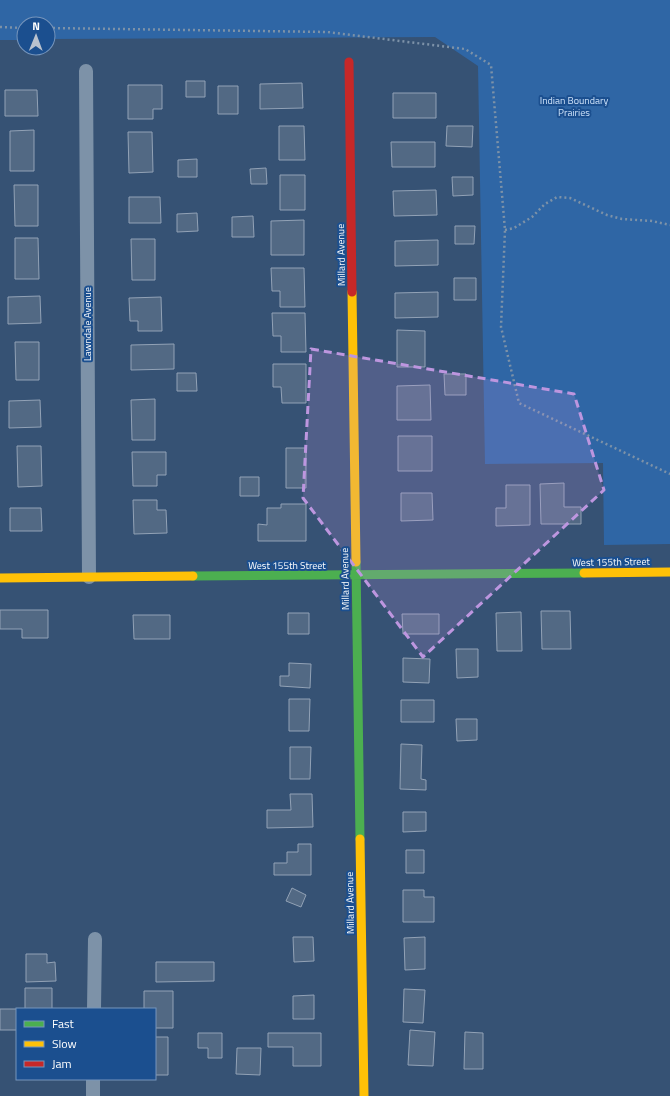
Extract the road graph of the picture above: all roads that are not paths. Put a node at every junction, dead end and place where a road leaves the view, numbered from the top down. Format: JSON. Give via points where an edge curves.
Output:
{"nodes":[{"id":1,"x":349,"y":62,"type":"dead end"},
{"id":2,"x":86,"y":71,"type":"dead end"},
{"id":3,"x":670,"y":572,"type":"edge"},
{"id":4,"x":356,"y":575,"type":"junction"},
{"id":5,"x":89,"y":577,"type":"junction"},
{"id":6,"x":0,"y":578,"type":"edge"},
{"id":7,"x":94,"y":939,"type":"dead end"},
{"id":8,"x":94,"y":1008,"type":"edge"},
{"id":9,"x":93,"y":1080,"type":"edge"},
{"id":10,"x":92,"y":1096,"type":"edge"},
{"id":11,"x":364,"y":1096,"type":"edge"}],
"edges":[{"from":1,"to":4,"type":"street","name":"Millard Avenue"},
{"from":2,"to":5,"type":"street","name":"Lawndale Avenue"},
{"from":3,"to":4,"type":"street","name":"West 155th Street"},
{"from":4,"to":5,"type":"street","name":"West 155th Street"},
{"from":4,"to":11,"type":"street","name":"Millard Avenue"},
{"from":5,"to":6,"type":"street","name":"West 155th Street"},
{"from":7,"to":8,"type":"street"},
{"from":9,"to":10,"type":"street"}]}
